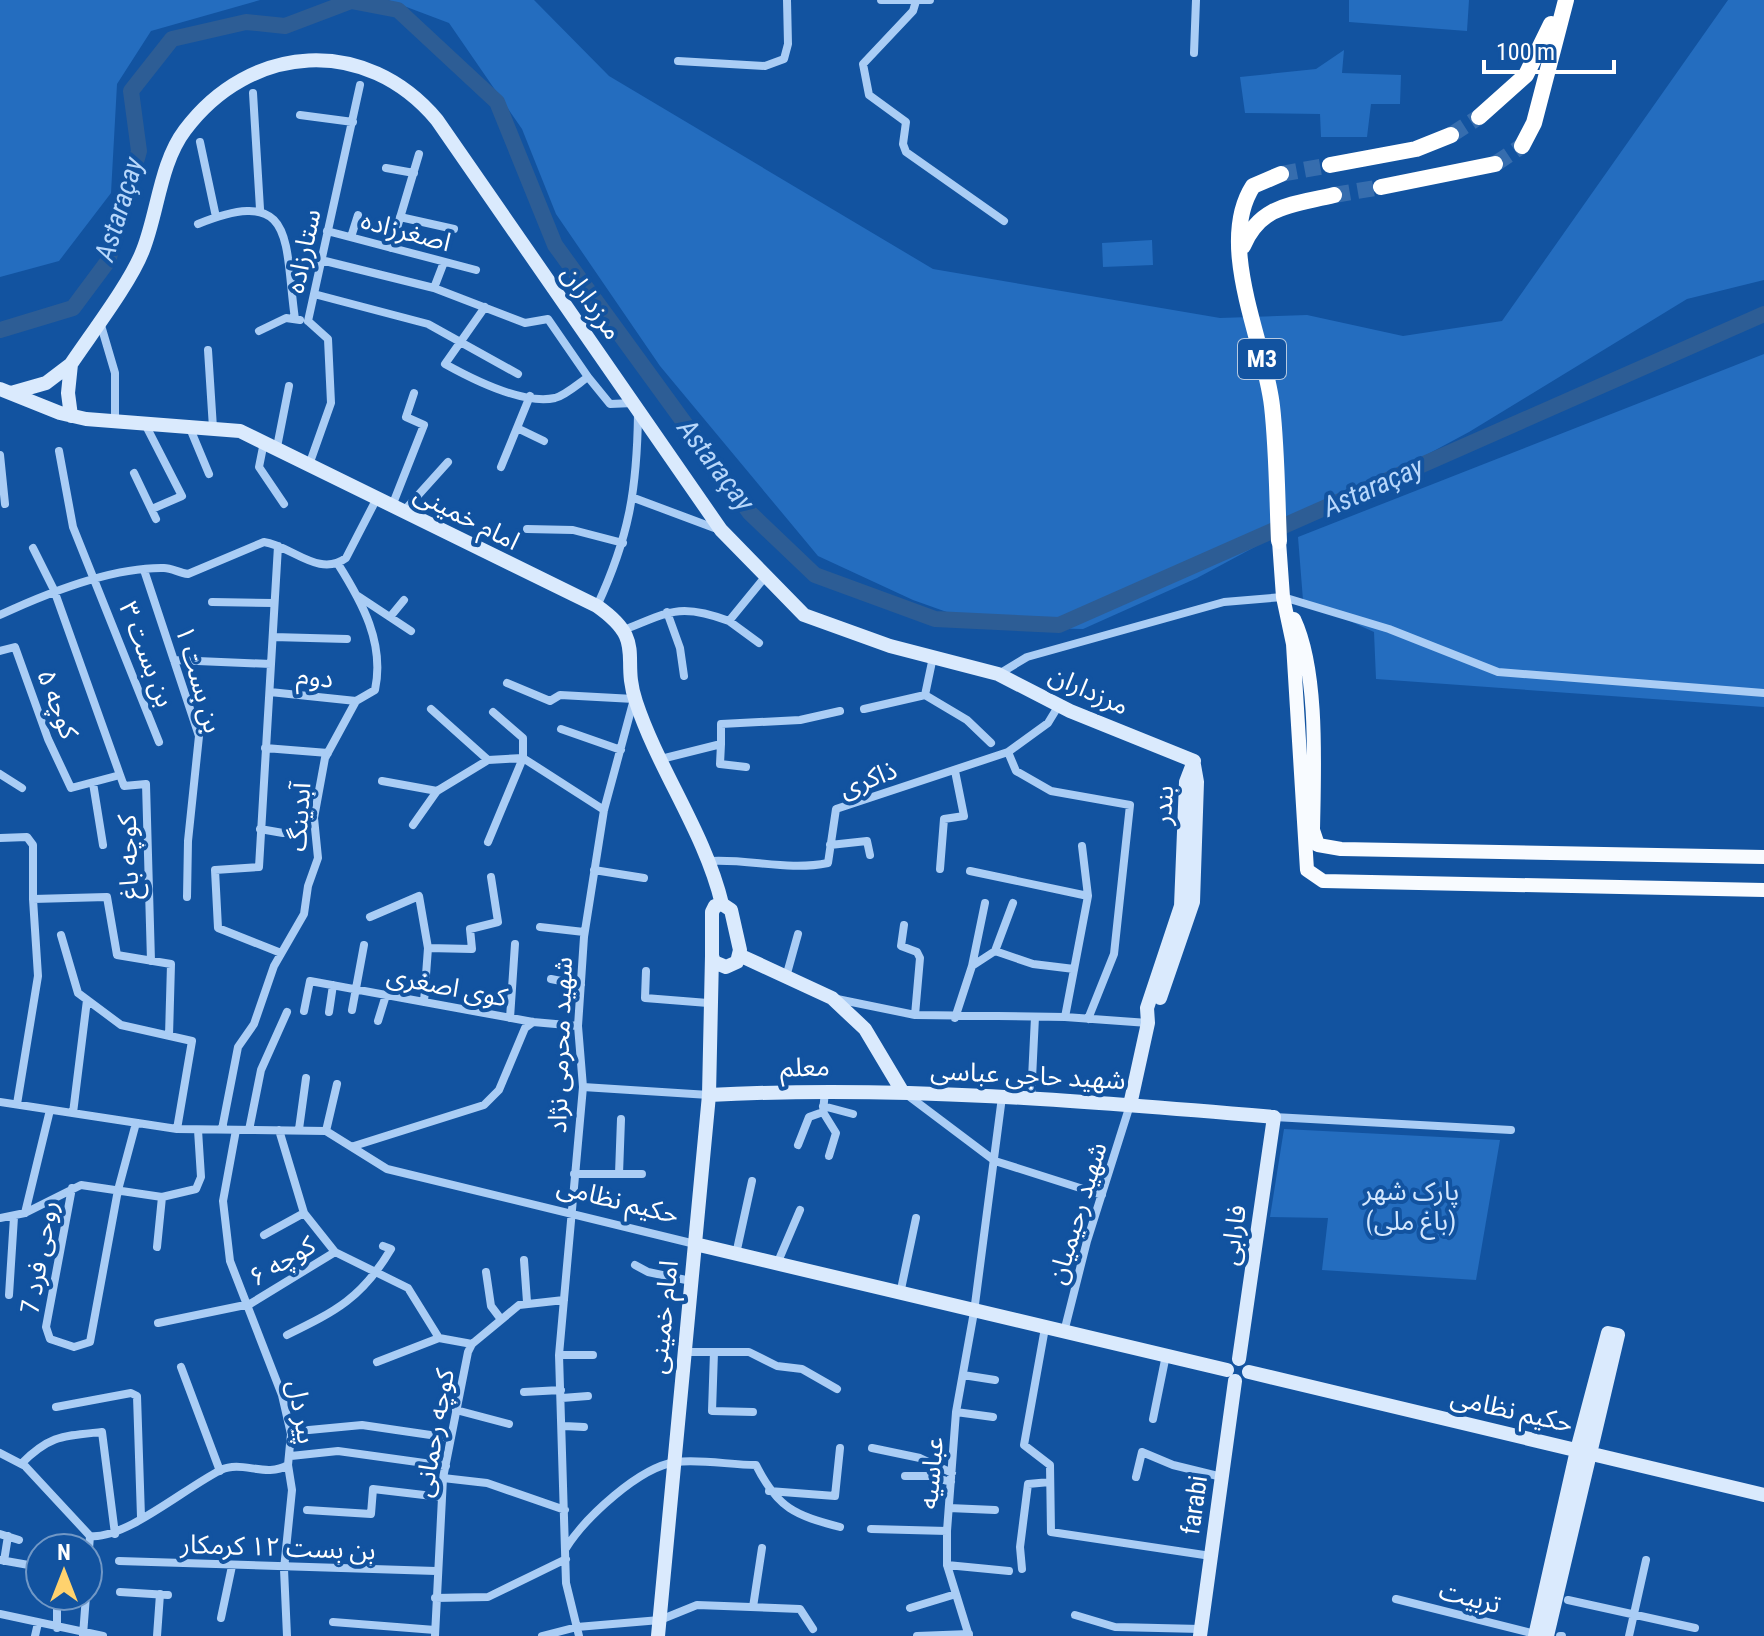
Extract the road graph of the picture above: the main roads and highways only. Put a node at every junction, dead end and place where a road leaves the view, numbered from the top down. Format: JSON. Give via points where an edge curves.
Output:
{"nodes":[{"id":1,"x":1563,"y":0,"type":"edge"},
{"id":2,"x":1479,"y":117,"type":"tunnel mouth"},
{"id":3,"x":1451,"y":135,"type":"tunnel mouth"},
{"id":4,"x":1522,"y":146,"type":"tunnel mouth"},
{"id":5,"x":1495,"y":164,"type":"tunnel mouth"},
{"id":6,"x":1330,"y":165,"type":"tunnel mouth"},
{"id":7,"x":1281,"y":174,"type":"tunnel mouth"},
{"id":8,"x":1381,"y":187,"type":"tunnel mouth"},
{"id":9,"x":1334,"y":195,"type":"tunnel mouth"},
{"id":10,"x":1240,"y":251,"type":"junction"},
{"id":11,"x":1279,"y":541,"type":"joint"},
{"id":12,"x":1283,"y":597,"type":"junction"},
{"id":13,"x":1764,"y":857,"type":"edge"},
{"id":14,"x":1764,"y":890,"type":"edge"}],
"edges":[{"from":1,"to":2,"type":"highway","via":[[1526,75]]},
{"from":1,"to":4,"type":"highway","via":[[1534,123]]},
{"from":3,"to":6,"type":"highway","via":[[1416,149]]},
{"from":5,"to":8,"type":"highway"},
{"from":7,"to":10,"type":"highway","number":"M3","via":[[1262,180],[1247,196]]},
{"from":9,"to":10,"type":"highway","via":[[1269,212],[1256,220]]},
{"from":10,"to":11,"type":"highway","number":"M3","via":[[1272,405]]},
{"from":11,"to":12,"type":"main road"},
{"from":12,"to":13,"type":"main road","via":[[1303,639],[1318,845]]},
{"from":12,"to":14,"type":"main road","via":[[1293,644],[1307,870],[1323,881]]}]}
